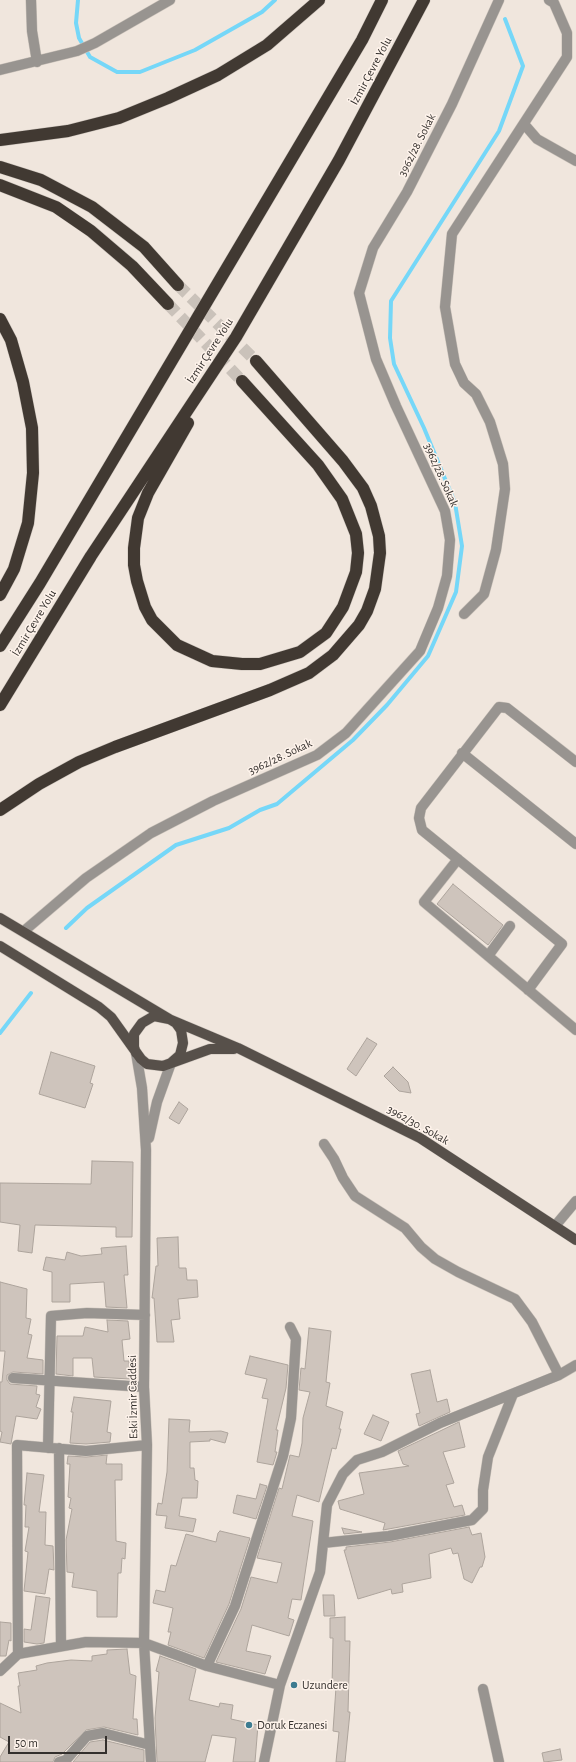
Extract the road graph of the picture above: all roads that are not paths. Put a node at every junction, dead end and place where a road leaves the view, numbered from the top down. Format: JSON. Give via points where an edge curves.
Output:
{"nodes":[{"id":1,"x":31,"y":0,"type":"edge"},
{"id":2,"x":170,"y":0,"type":"edge"},
{"id":3,"x":319,"y":0,"type":"edge"},
{"id":4,"x":382,"y":0,"type":"edge"},
{"id":5,"x":424,"y":0,"type":"edge"},
{"id":6,"x":499,"y":0,"type":"edge"},
{"id":7,"x":549,"y":0,"type":"edge"},
{"id":8,"x":37,"y":62,"type":"junction"},
{"id":9,"x":0,"y":70,"type":"edge"},
{"id":10,"x":524,"y":124,"type":"junction"},
{"id":11,"x":0,"y":140,"type":"edge"},
{"id":12,"x":576,"y":161,"type":"edge"},
{"id":13,"x":0,"y":167,"type":"edge"},
{"id":14,"x":0,"y":185,"type":"edge"},
{"id":15,"x":178,"y":285,"type":"tunnel mouth"},
{"id":16,"x":168,"y":304,"type":"tunnel mouth"},
{"id":17,"x":0,"y":319,"type":"edge"},
{"id":18,"x":236,"y":337,"type":"junction"},
{"id":19,"x":256,"y":361,"type":"tunnel mouth"},
{"id":20,"x":242,"y":381,"type":"tunnel mouth"},
{"id":21,"x":0,"y":595,"type":"edge"},
{"id":22,"x":464,"y":614,"type":"dead end"},
{"id":23,"x":0,"y":646,"type":"edge"},
{"id":24,"x":0,"y":705,"type":"edge"},
{"id":25,"x":462,"y":753,"type":"junction"},
{"id":26,"x":576,"y":762,"type":"edge"},
{"id":27,"x":0,"y":810,"type":"edge"},
{"id":28,"x":576,"y":844,"type":"edge"},
{"id":29,"x":458,"y":859,"type":"junction"},
{"id":30,"x":0,"y":918,"type":"edge"},
{"id":31,"x":510,"y":926,"type":"dead end"},
{"id":32,"x":24,"y":931,"type":"junction"},
{"id":33,"x":0,"y":946,"type":"edge"},
{"id":34,"x":488,"y":956,"type":"junction"},
{"id":35,"x":528,"y":990,"type":"junction"},
{"id":36,"x":169,"y":1019,"type":"junction"},
{"id":37,"x":576,"y":1030,"type":"edge"},
{"id":38,"x":238,"y":1048,"type":"junction"},
{"id":39,"x":136,"y":1053,"type":"junction"},
{"id":40,"x":171,"y":1063,"type":"junction"},
{"id":41,"x":324,"y":1144,"type":"dead end"},
{"id":42,"x":146,"y":1150,"type":"junction"},
{"id":43,"x":576,"y":1201,"type":"edge"},
{"id":44,"x":555,"y":1226,"type":"junction"},
{"id":45,"x":576,"y":1240,"type":"edge"},
{"id":46,"x":145,"y":1315,"type":"junction"},
{"id":47,"x":290,"y":1327,"type":"dead end"},
{"id":48,"x":576,"y":1365,"type":"edge"},
{"id":49,"x":559,"y":1375,"type":"junction"},
{"id":50,"x":13,"y":1378,"type":"dead end"},
{"id":51,"x":49,"y":1380,"type":"junction"},
{"id":52,"x":144,"y":1387,"type":"junction"},
{"id":53,"x":514,"y":1394,"type":"junction"},
{"id":54,"x":147,"y":1445,"type":"junction"},
{"id":55,"x":48,"y":1448,"type":"junction"},
{"id":56,"x":60,"y":1448,"type":"junction"},
{"id":57,"x":323,"y":1544,"type":"junction"},
{"id":58,"x":144,"y":1643,"type":"junction"},
{"id":59,"x":61,"y":1646,"type":"junction"},
{"id":60,"x":18,"y":1654,"type":"junction"},
{"id":61,"x":207,"y":1666,"type":"junction"},
{"id":62,"x":0,"y":1671,"type":"edge"},
{"id":63,"x":280,"y":1685,"type":"junction"},
{"id":64,"x":483,"y":1689,"type":"dead end"},
{"id":65,"x":150,"y":1745,"type":"junction"},
{"id":66,"x":59,"y":1762,"type":"edge"},
{"id":67,"x":151,"y":1762,"type":"edge"},
{"id":68,"x":264,"y":1762,"type":"edge"},
{"id":69,"x":499,"y":1762,"type":"edge"}],
"edges":[{"from":1,"to":8,"type":"street","via":[[32,32]]},
{"from":2,"to":8,"type":"street","via":[[95,43]]},
{"from":3,"to":11,"type":"highway","via":[[267,45],[218,75],[168,98],[119,118],[68,131]]},
{"from":4,"to":23,"type":"highway","name":"İzmir Çevre Yolu","via":[[362,40],[40,583]]},
{"from":5,"to":18,"type":"highway","name":"İzmir Çevre Yolu","via":[[340,160]]},
{"from":6,"to":32,"type":"street","name":"3962/28. Sokak","via":[[452,104],[407,192],[373,248],[359,293],[376,359],[445,511],[450,540],[447,576],[438,608],[420,651],[346,733],[317,755],[213,801],[151,833],[86,878]]},
{"from":7,"to":10,"type":"street","via":[[554,3],[567,33],[568,57]]},
{"from":8,"to":9,"type":"street"},
{"from":10,"to":12,"type":"street","via":[[537,139]]},
{"from":10,"to":22,"type":"street","via":[[452,234],[444,307],[455,364],[464,383],[476,394],[490,422],[503,464],[505,489],[496,550],[484,594]]},
{"from":13,"to":15,"type":"highway","via":[[41,180],[92,207],[144,246]]},
{"from":14,"to":16,"type":"highway","via":[[56,207],[91,231],[132,266]]},
{"from":17,"to":21,"type":"highway","via":[[11,340],[23,382],[32,428],[33,473],[28,523],[14,569]]},
{"from":18,"to":20,"type":"highway","via":[[143,504],[135,532],[134,565],[136,581],[145,607],[152,620],[177,645],[212,661],[260,664],[300,652],[326,633],[343,607],[356,572],[358,553],[356,534],[349,514],[334,487],[318,465]]},
{"from":18,"to":24,"type":"highway","name":"İzmir Çevre Yolu","via":[[91,556]]},
{"from":19,"to":27,"type":"highway","via":[[344,461],[363,488],[371,506],[379,536],[380,553],[374,589],[360,625],[333,655],[309,673],[79,762]]},
{"from":25,"to":26,"type":"street","via":[[499,707],[507,708]]},
{"from":25,"to":28,"type":"street"},
{"from":25,"to":29,"type":"street","via":[[425,801],[419,818],[422,830]]},
{"from":29,"to":34,"type":"street","via":[[424,902]]},
{"from":29,"to":35,"type":"street","via":[[562,944]]},
{"from":30,"to":32,"type":"main road"},
{"from":31,"to":34,"type":"street"},
{"from":32,"to":36,"type":"main road"},
{"from":33,"to":39,"type":"main road","via":[[99,1007],[111,1017]]},
{"from":34,"to":35,"type":"street"},
{"from":35,"to":37,"type":"street"},
{"from":36,"to":38,"type":"main road","name":"3962/30. Sokak"},
{"from":36,"to":39,"type":"main road","via":[[154,1016],[142,1023],[134,1034]]},
{"from":36,"to":40,"type":"main road","via":[[181,1030],[183,1043],[180,1054]]},
{"from":38,"to":40,"type":"main road","via":[[210,1049]]},
{"from":38,"to":44,"type":"main road","name":"3962/30. Sokak","via":[[420,1138]]},
{"from":39,"to":40,"type":"main road","via":[[147,1064],[163,1066]]},
{"from":39,"to":42,"type":"street","name":"Eski İzmir Caddesi","via":[[142,1088]]},
{"from":40,"to":42,"type":"street","name":"Eski İzmir Caddesi","via":[[157,1102]]},
{"from":41,"to":49,"type":"street","via":[[355,1196],[405,1228],[436,1258],[458,1272],[515,1299],[532,1322]]},
{"from":42,"to":46,"type":"street","name":"Eski İzmir Caddesi"},
{"from":43,"to":44,"type":"street"},
{"from":44,"to":45,"type":"main road","name":"3962/30. Sokak"},
{"from":46,"to":51,"type":"street","via":[[87,1313],[51,1316]]},
{"from":46,"to":52,"type":"street","name":"Eski İzmir Caddesi"},
{"from":47,"to":61,"type":"street","via":[[296,1339],[291,1418],[283,1456],[235,1606]]},
{"from":48,"to":49,"type":"street"},
{"from":49,"to":53,"type":"street"},
{"from":50,"to":51,"type":"street"},
{"from":51,"to":52,"type":"street"},
{"from":51,"to":55,"type":"street"},
{"from":52,"to":54,"type":"street","name":"Eski İzmir Caddesi"},
{"from":53,"to":57,"type":"street","via":[[440,1423],[382,1452],[357,1460],[343,1474],[328,1505]]},
{"from":53,"to":57,"type":"street","via":[[488,1457],[483,1509],[472,1520],[389,1536]]},
{"from":54,"to":56,"type":"street","via":[[86,1451]]},
{"from":54,"to":58,"type":"street","name":"Eski İzmir Caddesi"},
{"from":55,"to":56,"type":"street"},
{"from":55,"to":60,"type":"street","via":[[17,1445]]},
{"from":56,"to":59,"type":"street"},
{"from":57,"to":63,"type":"street","via":[[320,1572]]},
{"from":58,"to":59,"type":"street","via":[[86,1642]]},
{"from":58,"to":61,"type":"street"},
{"from":58,"to":65,"type":"street","name":"Eski İzmir Caddesi"},
{"from":59,"to":60,"type":"street"},
{"from":60,"to":62,"type":"street"},
{"from":61,"to":63,"type":"street"},
{"from":63,"to":68,"type":"street"},
{"from":64,"to":69,"type":"street"},
{"from":65,"to":66,"type":"street","via":[[103,1733],[87,1736],[66,1760]]},
{"from":65,"to":67,"type":"street","name":"Eski İzmir Caddesi"}]}
